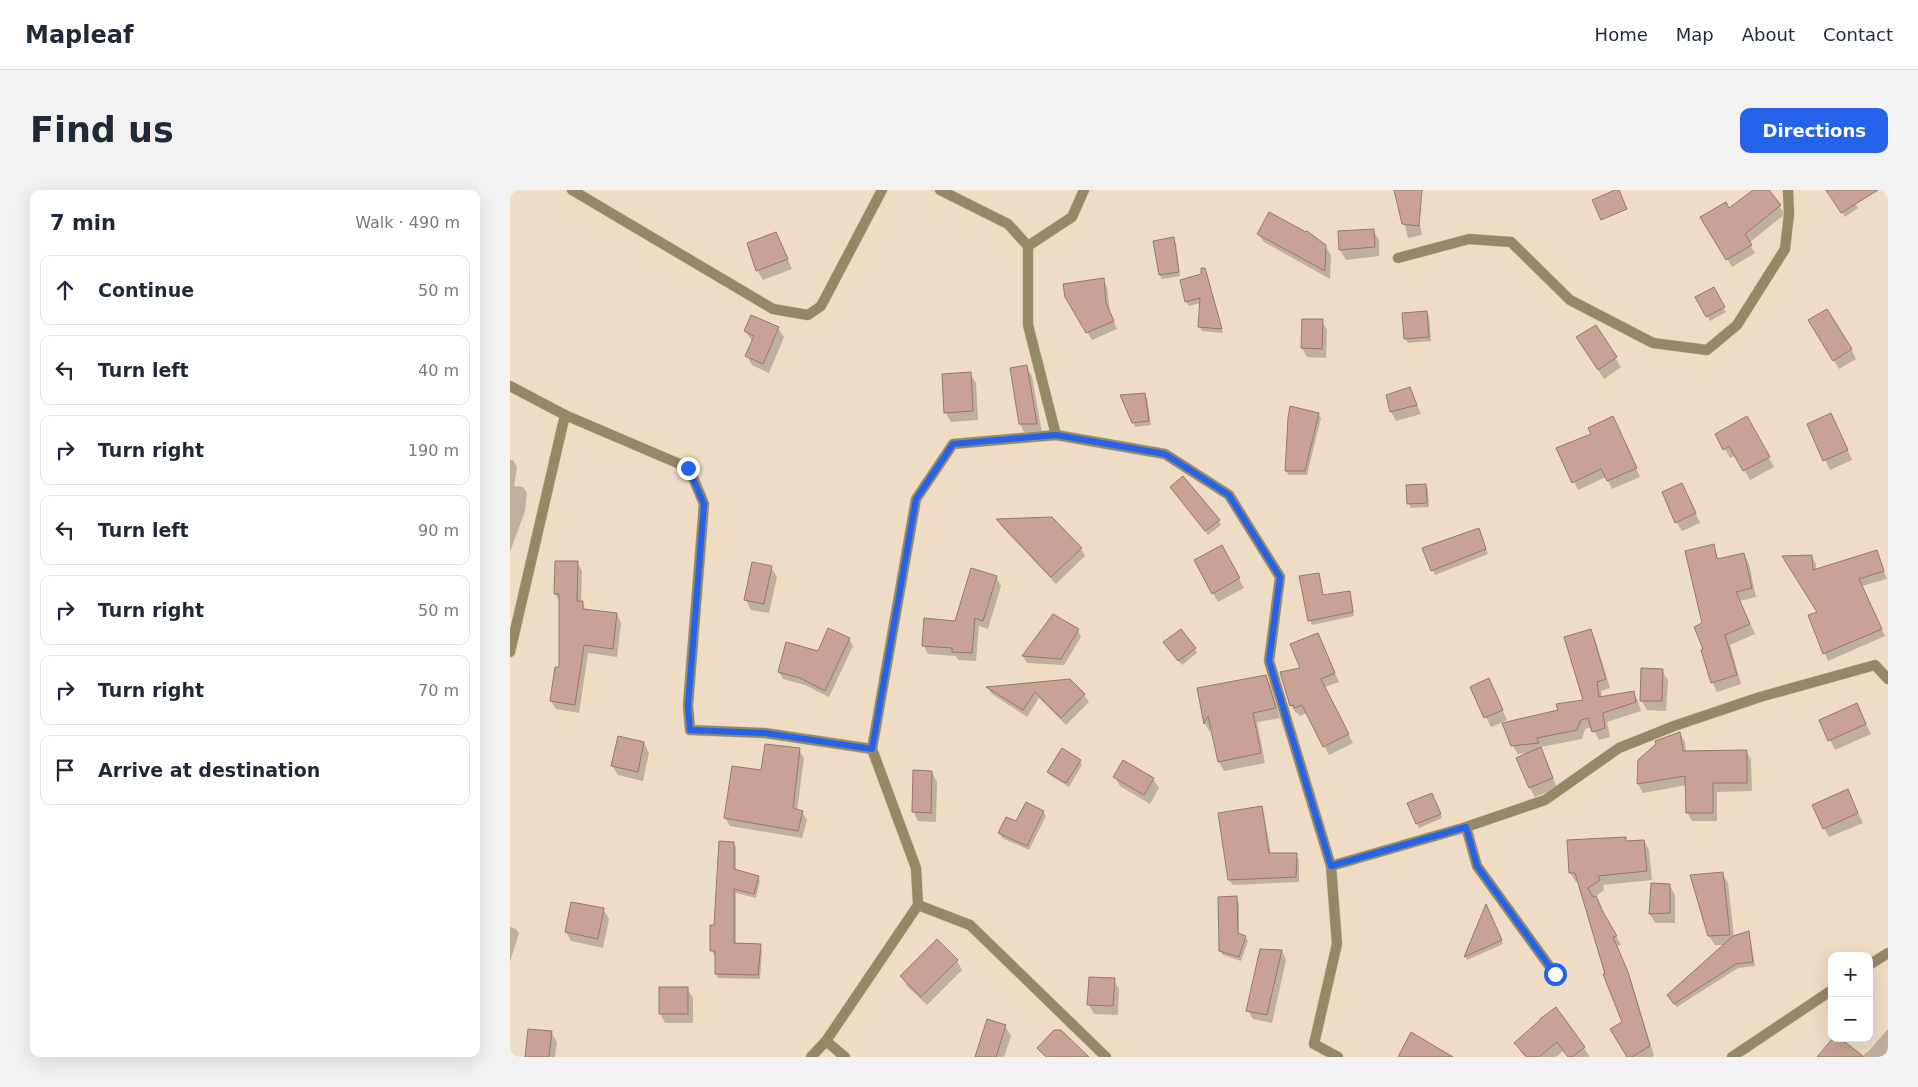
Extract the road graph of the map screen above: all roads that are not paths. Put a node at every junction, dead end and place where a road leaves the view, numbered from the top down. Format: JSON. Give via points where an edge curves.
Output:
{"nodes":[{"id":1,"x":572,"y":190,"type":"edge"},
{"id":2,"x":882,"y":190,"type":"edge"},
{"id":3,"x":940,"y":190,"type":"edge"},
{"id":4,"x":1084,"y":190,"type":"edge"},
{"id":5,"x":1788,"y":190,"type":"edge"},
{"id":6,"x":1028,"y":246,"type":"junction"},
{"id":7,"x":1398,"y":258,"type":"dead end"},
{"id":8,"x":510,"y":386,"type":"edge"},
{"id":9,"x":564,"y":415,"type":"junction"},
{"id":10,"x":1056,"y":435,"type":"junction"},
{"id":11,"x":510,"y":652,"type":"edge"},
{"id":12,"x":1888,"y":679,"type":"edge"},
{"id":13,"x":872,"y":749,"type":"junction"},
{"id":14,"x":1466,"y":827,"type":"junction"},
{"id":15,"x":1331,"y":866,"type":"junction"},
{"id":16,"x":918,"y":905,"type":"junction"},
{"id":17,"x":1888,"y":953,"type":"edge"},
{"id":18,"x":1873,"y":962,"type":"edge"},
{"id":19,"x":1555,"y":974,"type":"dead end"},
{"id":20,"x":1828,"y":993,"type":"edge"},
{"id":21,"x":826,"y":1041,"type":"junction"},
{"id":22,"x":811,"y":1057,"type":"edge"},
{"id":23,"x":845,"y":1057,"type":"edge"},
{"id":24,"x":1106,"y":1057,"type":"edge"},
{"id":25,"x":1338,"y":1057,"type":"edge"},
{"id":26,"x":1732,"y":1057,"type":"edge"}],
"edges":[{"from":1,"to":2,"type":"street","via":[[773,309],[808,315],[821,306]]},
{"from":3,"to":6,"type":"street","via":[[1008,224]]},
{"from":4,"to":6,"type":"street","via":[[1072,217]]},
{"from":5,"to":7,"type":"street","via":[[1785,249],[1736,325],[1707,350],[1653,344],[1570,300],[1511,242],[1469,239]]},
{"from":6,"to":10,"type":"street","via":[[1028,325]]},
{"from":8,"to":9,"type":"street"},
{"from":9,"to":11,"type":"street"},
{"from":9,"to":13,"type":"street","via":[[688,468],[704,504],[688,706],[690,730],[765,733]]},
{"from":10,"to":13,"type":"street","via":[[953,444],[916,499]]},
{"from":10,"to":15,"type":"street","via":[[1165,454],[1229,495],[1280,577],[1269,661]]},
{"from":12,"to":14,"type":"street","via":[[1876,665],[1760,697],[1674,726],[1620,748],[1545,800]]},
{"from":13,"to":16,"type":"street","via":[[916,868]]},
{"from":14,"to":15,"type":"street"},
{"from":14,"to":19,"type":"street","via":[[1477,866]]},
{"from":15,"to":25,"type":"street","via":[[1337,944],[1314,1044]]},
{"from":16,"to":21,"type":"street"},
{"from":16,"to":24,"type":"street","via":[[970,925]]},
{"from":17,"to":18,"type":"street"},
{"from":20,"to":26,"type":"street"},
{"from":21,"to":22,"type":"street"},
{"from":21,"to":23,"type":"street"}]}
